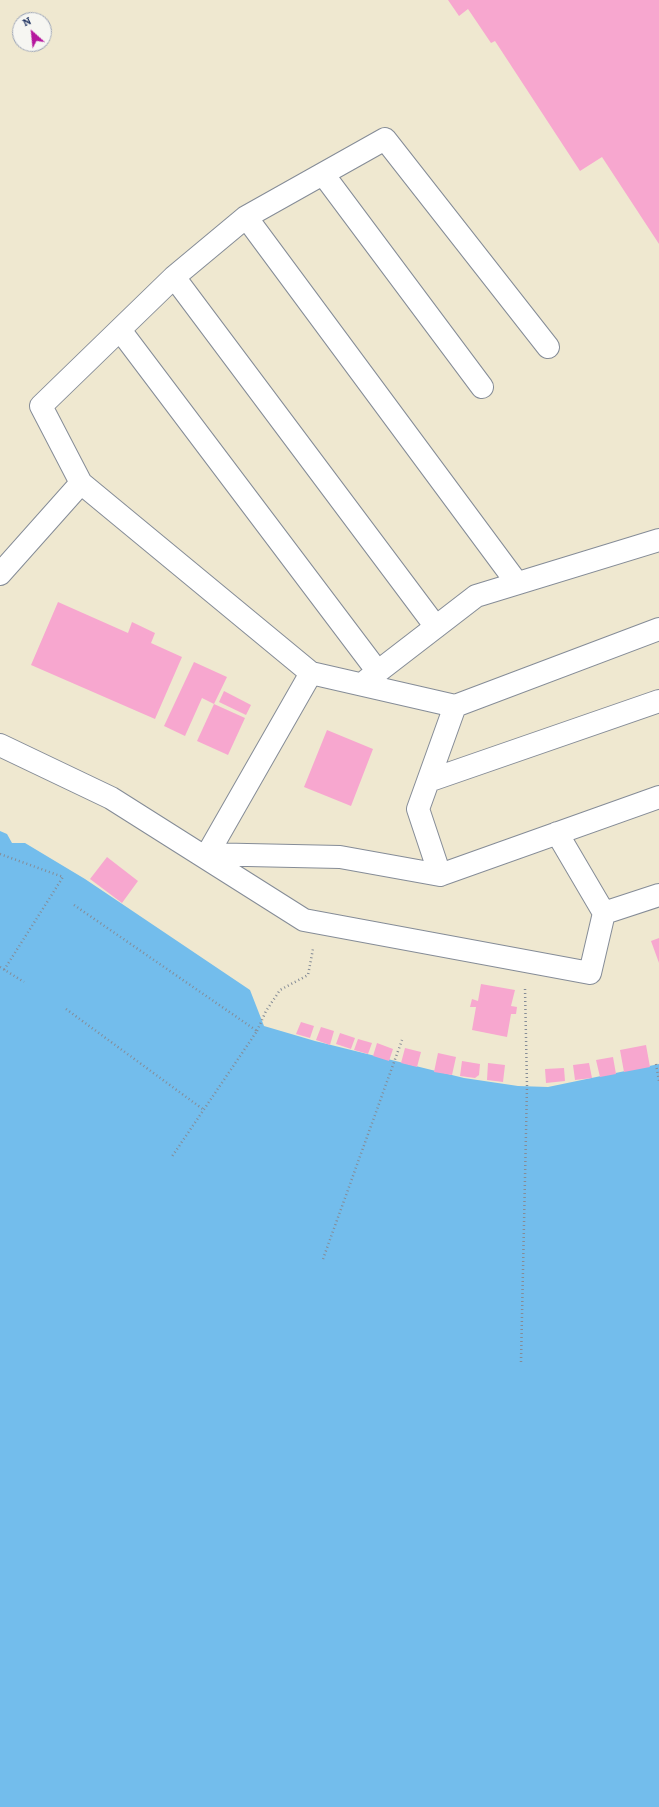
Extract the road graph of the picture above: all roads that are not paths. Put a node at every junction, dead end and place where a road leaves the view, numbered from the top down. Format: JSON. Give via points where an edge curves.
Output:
{"nodes":[{"id":1,"x":322,"y":174,"type":"junction"},
{"id":2,"x":246,"y":216,"type":"junction"},
{"id":3,"x":174,"y":277,"type":"junction"},
{"id":4,"x":120,"y":330,"type":"junction"},
{"id":5,"x":548,"y":347,"type":"dead end"},
{"id":6,"x":482,"y":387,"type":"dead end"},
{"id":7,"x":81,"y":483,"type":"junction"},
{"id":8,"x":659,"y":540,"type":"edge"},
{"id":9,"x":0,"y":574,"type":"edge"},
{"id":10,"x":517,"y":583,"type":"junction"},
{"id":11,"x":436,"y":627,"type":"junction"},
{"id":12,"x":659,"y":628,"type":"edge"},
{"id":13,"x":311,"y":673,"type":"junction"},
{"id":14,"x":370,"y":678,"type":"junction"},
{"id":15,"x":659,"y":701,"type":"edge"},
{"id":16,"x":455,"y":706,"type":"junction"},
{"id":17,"x":0,"y":745,"type":"edge"},
{"id":18,"x":428,"y":781,"type":"junction"},
{"id":19,"x":659,"y":797,"type":"edge"},
{"id":20,"x":557,"y":834,"type":"junction"},
{"id":21,"x":204,"y":855,"type":"junction"},
{"id":22,"x":440,"y":875,"type":"junction"},
{"id":23,"x":659,"y":895,"type":"edge"},
{"id":24,"x":604,"y":913,"type":"junction"}],
"edges":[{"from":1,"to":2,"type":"lane"},
{"from":1,"to":5,"type":"lane","via":[[385,139]]},
{"from":1,"to":6,"type":"lane"},
{"from":2,"to":3,"type":"lane"},
{"from":2,"to":10,"type":"lane"},
{"from":3,"to":4,"type":"lane"},
{"from":3,"to":11,"type":"lane"},
{"from":4,"to":7,"type":"lane","via":[[41,406]]},
{"from":4,"to":14,"type":"lane"},
{"from":7,"to":9,"type":"lane"},
{"from":7,"to":13,"type":"lane"},
{"from":8,"to":10,"type":"lane"},
{"from":10,"to":11,"type":"lane","via":[[476,596]]},
{"from":11,"to":14,"type":"lane"},
{"from":12,"to":16,"type":"lane"},
{"from":13,"to":14,"type":"lane"},
{"from":13,"to":21,"type":"lane"},
{"from":14,"to":16,"type":"lane"},
{"from":15,"to":18,"type":"lane"},
{"from":16,"to":18,"type":"lane"},
{"from":17,"to":21,"type":"lane","via":[[111,798]]},
{"from":18,"to":22,"type":"lane","via":[[418,809]]},
{"from":19,"to":20,"type":"lane"},
{"from":20,"to":22,"type":"lane"},
{"from":20,"to":24,"type":"lane"},
{"from":21,"to":22,"type":"lane","via":[[340,857]]},
{"from":21,"to":24,"type":"lane","via":[[304,920],[590,973]]},
{"from":23,"to":24,"type":"lane"}]}
